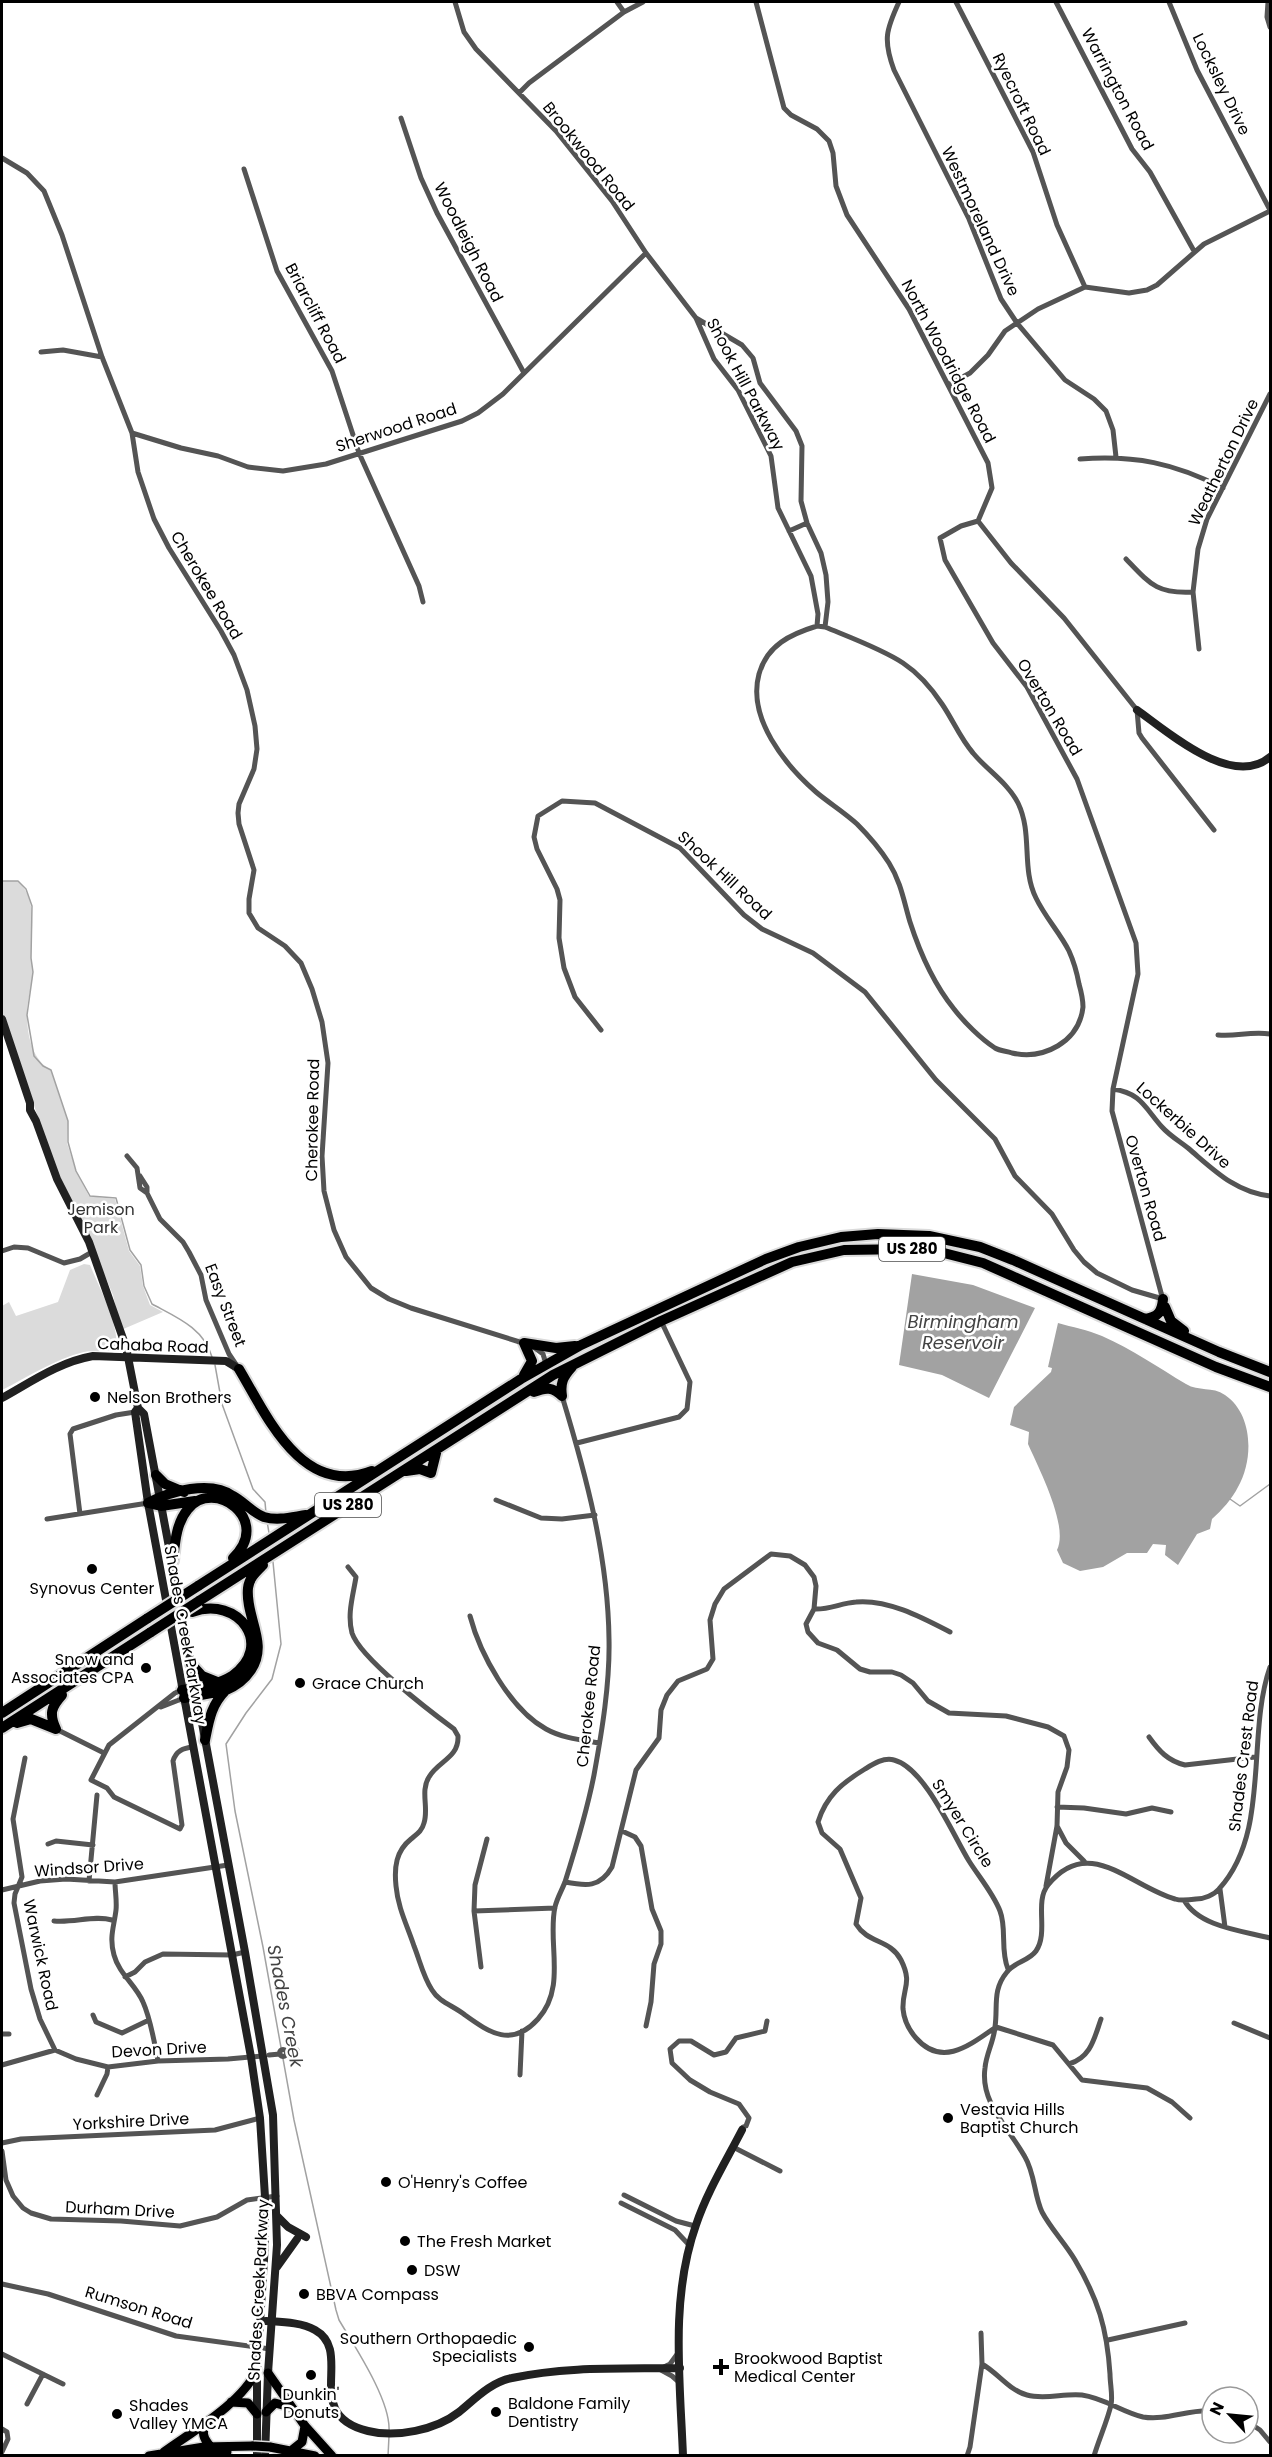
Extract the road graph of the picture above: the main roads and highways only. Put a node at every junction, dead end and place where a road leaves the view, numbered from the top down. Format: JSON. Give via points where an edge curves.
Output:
{"nodes":[{"id":1,"x":1137,"y":710,"type":"road end"},
{"id":2,"x":1270,"y":757,"type":"edge"},
{"id":3,"x":2,"y":1019,"type":"edge"},
{"id":4,"x":983,"y":1263,"type":"junction"},
{"id":5,"x":1140,"y":1321,"type":"junction"},
{"id":6,"x":581,"y":1345,"type":"junction"},
{"id":7,"x":107,"y":1355,"type":"junction"},
{"id":8,"x":127,"y":1356,"type":"junction"},
{"id":9,"x":1242,"y":1362,"type":"junction"},
{"id":10,"x":575,"y":1364,"type":"junction"},
{"id":11,"x":546,"y":1365,"type":"junction"},
{"id":12,"x":1216,"y":1367,"type":"junction"},
{"id":13,"x":239,"y":1369,"type":"joint"},
{"id":14,"x":1270,"y":1372,"type":"edge"},
{"id":15,"x":132,"y":1376,"type":"junction"},
{"id":16,"x":521,"y":1379,"type":"junction"},
{"id":17,"x":1270,"y":1387,"type":"edge"},
{"id":18,"x":1270,"y":1393,"type":"edge"},
{"id":19,"x":2,"y":1398,"type":"edge"},
{"id":20,"x":509,"y":1403,"type":"junction"},
{"id":21,"x":136,"y":1410,"type":"junction"},
{"id":22,"x":455,"y":1437,"type":"junction"},
{"id":23,"x":437,"y":1449,"type":"junction"},
{"id":24,"x":386,"y":1466,"type":"junction"},
{"id":25,"x":402,"y":1471,"type":"junction"},
{"id":26,"x":156,"y":1475,"type":"junction"},
{"id":27,"x":184,"y":1492,"type":"junction"},
{"id":28,"x":200,"y":1500,"type":"junction"},
{"id":29,"x":161,"y":1501,"type":"junction"},
{"id":30,"x":148,"y":1503,"type":"junction"},
{"id":31,"x":309,"y":1515,"type":"junction"},
{"id":32,"x":284,"y":1546,"type":"junction"},
{"id":33,"x":173,"y":1561,"type":"junction"},
{"id":34,"x":215,"y":1575,"type":"junction"},
{"id":35,"x":152,"y":1635,"type":"junction"},
{"id":36,"x":253,"y":1635,"type":"junction"},
{"id":37,"x":191,"y":1664,"type":"junction"},
{"id":38,"x":76,"y":1681,"type":"junction"},
{"id":39,"x":222,"y":1686,"type":"junction"},
{"id":40,"x":196,"y":1692,"type":"junction"},
{"id":41,"x":183,"y":1694,"type":"junction"},
{"id":42,"x":2,"y":1713,"type":"edge"},
{"id":43,"x":4,"y":1727,"type":"edge"},
{"id":44,"x":205,"y":1740,"type":"junction"},
{"id":45,"x":743,"y":2129,"type":"road end"},
{"id":46,"x":277,"y":2216,"type":"junction"},
{"id":47,"x":306,"y":2237,"type":"dead end"},
{"id":48,"x":297,"y":2239,"type":"dead end"},
{"id":49,"x":276,"y":2268,"type":"junction"},
{"id":50,"x":273,"y":2304,"type":"junction"},
{"id":51,"x":261,"y":2320,"type":"junction"},
{"id":52,"x":271,"y":2321,"type":"junction"},
{"id":53,"x":287,"y":2323,"type":"junction"},
{"id":54,"x":270,"y":2338,"type":"junction"},
{"id":55,"x":680,"y":2368,"type":"junction"},
{"id":56,"x":257,"y":2370,"type":"junction"},
{"id":57,"x":268,"y":2373,"type":"junction"},
{"id":58,"x":231,"y":2402,"type":"junction"},
{"id":59,"x":291,"y":2407,"type":"junction"},
{"id":60,"x":262,"y":2413,"type":"junction"},
{"id":61,"x":205,"y":2423,"type":"junction"},
{"id":62,"x":305,"y":2426,"type":"junction"},
{"id":63,"x":164,"y":2452,"type":"junction"},
{"id":64,"x":208,"y":2452,"type":"edge"},
{"id":65,"x":262,"y":2452,"type":"edge"},
{"id":66,"x":290,"y":2453,"type":"edge"},
{"id":67,"x":149,"y":2456,"type":"edge"},
{"id":68,"x":194,"y":2456,"type":"edge"},
{"id":69,"x":315,"y":2456,"type":"edge"},
{"id":70,"x":332,"y":2456,"type":"edge"},
{"id":71,"x":683,"y":2456,"type":"edge"}],
"edges":[{"from":1,"to":2,"type":"main road","via":[[1202,755],[1224,764],[1255,765]]},
{"from":3,"to":8,"type":"main road","name":"Shades Creek Parkway","via":[[30,1110],[57,1179],[89,1242]]},
{"from":4,"to":5,"type":"highway"},
{"from":4,"to":10,"type":"highway","number":"US 280","via":[[940,1252],[887,1248],[844,1250],[792,1262]]},
{"from":4,"to":12,"type":"highway","number":"US 280"},
{"from":5,"to":6,"type":"highway","number":"US 280","via":[[980,1247],[929,1236],[878,1234],[799,1247],[766,1259]]},
{"from":5,"to":9,"type":"highway","via":[[1155,1333],[1164,1327]]},
{"from":5,"to":9,"type":"highway","via":[[1156,1316],[1164,1303],[1171,1321],[1179,1328]]},
{"from":6,"to":11,"type":"highway","number":"US 280"},
{"from":6,"to":16,"type":"highway","via":[[556,1348],[524,1343],[532,1361]]},
{"from":7,"to":8,"type":"main road","name":"Cahaba Road"},
{"from":7,"to":15,"type":"main road","via":[[125,1365]]},
{"from":7,"to":19,"type":"main road","name":"Cahaba Road","via":[[82,1358],[48,1371]]},
{"from":8,"to":13,"type":"main road","name":"Cahaba Road","via":[[226,1361]]},
{"from":8,"to":15,"type":"main road","name":"Shades Creek Parkway"},
{"from":9,"to":14,"type":"highway"},
{"from":10,"to":20,"type":"highway","number":"US 280"},
{"from":10,"to":20,"type":"highway","via":[[562,1379],[562,1396],[547,1388]]},
{"from":11,"to":16,"type":"highway","number":"US 280"},
{"from":11,"to":22,"type":"highway","via":[[540,1377]]},
{"from":12,"to":17,"type":"highway","number":"US 280"},
{"from":12,"to":18,"type":"highway","via":[[1240,1382]]},
{"from":13,"to":24,"type":"highway","via":[[278,1434],[309,1465],[347,1477]]},
{"from":15,"to":21,"type":"main road","name":"Shades Creek Parkway"},
{"from":16,"to":24,"type":"highway","number":"US 280"},
{"from":20,"to":22,"type":"highway","number":"US 280"},
{"from":21,"to":26,"type":"main road","name":"Shades Creek Parkway","via":[[144,1414]]},
{"from":21,"to":30,"type":"main road","name":"Shades Creek Parkway"},
{"from":22,"to":23,"type":"highway","number":"US 280"},
{"from":23,"to":25,"type":"highway","number":"US 280"},
{"from":23,"to":25,"type":"highway","via":[[431,1473],[420,1469]]},
{"from":24,"to":31,"type":"highway","number":"US 280"},
{"from":25,"to":32,"type":"highway","number":"US 280"},
{"from":26,"to":27,"type":"highway","via":[[165,1484]]},
{"from":26,"to":29,"type":"main road","name":"Shades Creek Parkway"},
{"from":27,"to":29,"type":"highway"},
{"from":27,"to":31,"type":"highway","via":[[222,1490],[262,1516],[277,1520]]},
{"from":28,"to":29,"type":"highway"},
{"from":28,"to":33,"type":"highway","via":[[189,1507],[182,1519]]},
{"from":28,"to":34,"type":"highway","via":[[215,1498],[230,1503],[246,1523],[243,1548]]},
{"from":29,"to":30,"type":"highway"},
{"from":29,"to":33,"type":"main road","name":"Shades Creek Parkway"},
{"from":30,"to":41,"type":"main road","name":"Shades Creek Parkway"},
{"from":31,"to":34,"type":"highway","number":"US 280"},
{"from":32,"to":35,"type":"highway","number":"US 280","bridge":true},
{"from":32,"to":36,"type":"highway","via":[[252,1576],[248,1589]]},
{"from":33,"to":37,"type":"main road","name":"Shades Creek Parkway"},
{"from":34,"to":42,"type":"highway","number":"US 280","bridge":true},
{"from":35,"to":36,"type":"highway","via":[[192,1612],[208,1608],[235,1614]]},
{"from":35,"to":38,"type":"highway","via":[[109,1666]]},
{"from":36,"to":39,"type":"highway","via":[[258,1653],[247,1677]]},
{"from":37,"to":39,"type":"highway","via":[[202,1676]]},
{"from":37,"to":40,"type":"main road","name":"Shades Creek Parkway"},
{"from":38,"to":43,"type":"highway"},
{"from":38,"to":43,"type":"highway","via":[[51,1708],[56,1729],[31,1719]]},
{"from":39,"to":40,"type":"highway"},
{"from":39,"to":44,"type":"highway"},
{"from":40,"to":41,"type":"highway"},
{"from":40,"to":44,"type":"main road","name":"Shades Creek Parkway"},
{"from":41,"to":51,"type":"main road","name":"Shades Creek Parkway","via":[[260,2118],[265,2198]]},
{"from":44,"to":46,"type":"main road","name":"Shades Creek Parkway","via":[[268,2055]]},
{"from":45,"to":55,"type":"main road","via":[[695,2226],[680,2299]]},
{"from":46,"to":47,"type":"main road"},
{"from":46,"to":49,"type":"main road","name":"Shades Creek Parkway"},
{"from":48,"to":49,"type":"main road"},
{"from":49,"to":50,"type":"main road","name":"Shades Creek Parkway"},
{"from":50,"to":52,"type":"main road","name":"Shades Creek Parkway"},
{"from":50,"to":53,"type":"main road","via":[[277,2315]]},
{"from":51,"to":52,"type":"main road"},
{"from":51,"to":56,"type":"main road","name":"Shades Creek Parkway"},
{"from":52,"to":53,"type":"main road"},
{"from":52,"to":54,"type":"main road","name":"Shades Creek Parkway"},
{"from":53,"to":54,"type":"main road"},
{"from":53,"to":55,"type":"main road","via":[[315,2329],[326,2339],[330,2349],[332,2405],[351,2426],[369,2432],[422,2429],[443,2422],[508,2378],[542,2372]]},
{"from":54,"to":57,"type":"main road","name":"Shades Creek Parkway"},
{"from":55,"to":71,"type":"main road"},
{"from":56,"to":58,"type":"main road","via":[[244,2391]]},
{"from":56,"to":60,"type":"main road","name":"Shades Creek Parkway"},
{"from":57,"to":59,"type":"main road"},
{"from":57,"to":60,"type":"main road","name":"Shades Creek Parkway"},
{"from":58,"to":60,"type":"main road","via":[[248,2403]]},
{"from":58,"to":61,"type":"main road"},
{"from":59,"to":60,"type":"main road","via":[[275,2403]]},
{"from":59,"to":62,"type":"main road"},
{"from":60,"to":65,"type":"main road","name":"Shades Creek Parkway"},
{"from":61,"to":63,"type":"main road"},
{"from":61,"to":64,"type":"main road","via":[[202,2432]]},
{"from":62,"to":66,"type":"main road","via":[[302,2442]]},
{"from":62,"to":70,"type":"main road"},
{"from":63,"to":64,"type":"main road"},
{"from":63,"to":67,"type":"main road"},
{"from":64,"to":65,"type":"main road"},
{"from":64,"to":65,"type":"main road"},
{"from":64,"to":68,"type":"main road"},
{"from":65,"to":66,"type":"main road"},
{"from":66,"to":69,"type":"main road"}]}
